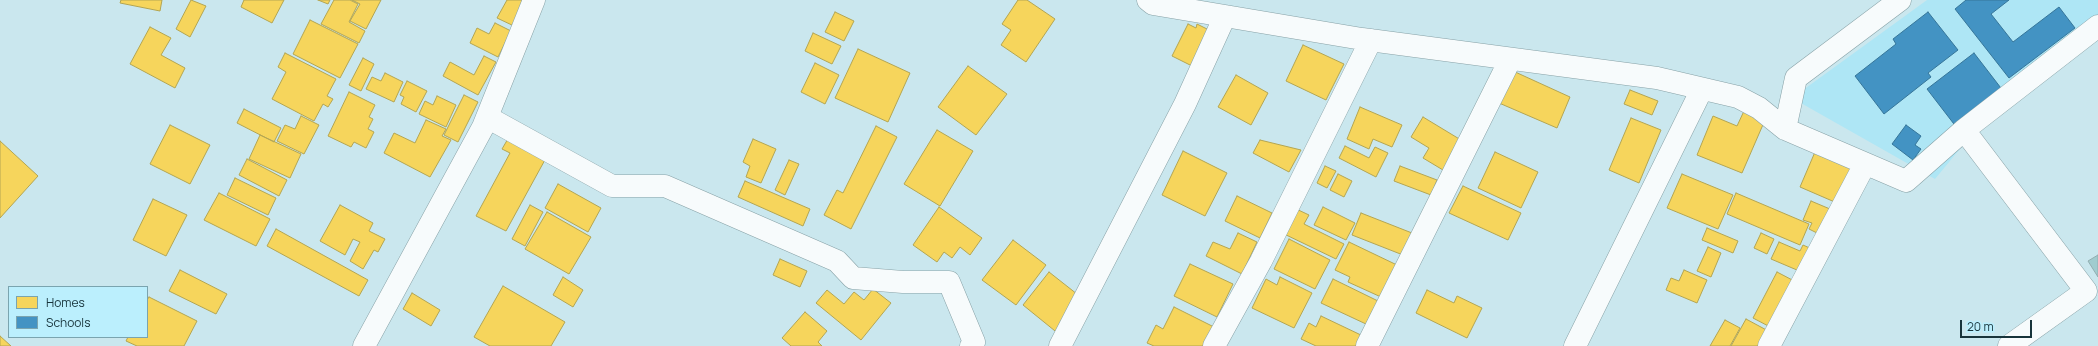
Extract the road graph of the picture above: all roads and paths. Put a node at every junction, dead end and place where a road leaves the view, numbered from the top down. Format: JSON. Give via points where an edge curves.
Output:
{"nodes":[{"id":1,"x":534,"y":0,"type":"edge"},
{"id":2,"x":1148,"y":0,"type":"edge"},
{"id":3,"x":1900,"y":0,"type":"edge"},
{"id":4,"x":1225,"y":16,"type":"junction"},
{"id":5,"x":2098,"y":26,"type":"edge"},
{"id":6,"x":1371,"y":40,"type":"junction"},
{"id":7,"x":1510,"y":60,"type":"junction"},
{"id":8,"x":1702,"y":89,"type":"junction"},
{"id":9,"x":487,"y":117,"type":"junction"},
{"id":10,"x":1785,"y":129,"type":"junction"},
{"id":11,"x":1964,"y":130,"type":"junction"},
{"id":12,"x":1865,"y":164,"type":"junction"},
{"id":13,"x":364,"y":346,"type":"edge"},
{"id":14,"x":971,"y":346,"type":"edge"},
{"id":15,"x":1060,"y":346,"type":"edge"},
{"id":16,"x":1214,"y":346,"type":"edge"},
{"id":17,"x":1367,"y":346,"type":"edge"},
{"id":18,"x":1575,"y":346,"type":"edge"},
{"id":19,"x":1769,"y":346,"type":"edge"},
{"id":20,"x":2009,"y":346,"type":"edge"}],
"edges":[{"from":1,"to":9,"type":"street"},
{"from":2,"to":4,"type":"street","via":[[1153,4]]},
{"from":3,"to":10,"type":"street","via":[[1796,78]]},
{"from":4,"to":6,"type":"street"},
{"from":4,"to":15,"type":"street","via":[[1185,104]]},
{"from":5,"to":11,"type":"street"},
{"from":6,"to":7,"type":"street"},
{"from":6,"to":16,"type":"street","via":[[1261,261]]},
{"from":7,"to":8,"type":"street","via":[[1657,78]]},
{"from":7,"to":17,"type":"street"},
{"from":8,"to":10,"type":"street","via":[[1738,97],[1759,108]]},
{"from":8,"to":18,"type":"street"},
{"from":9,"to":13,"type":"street"},
{"from":9,"to":14,"type":"street","via":[[612,186],[665,186],[837,261],[853,278],[949,282],[974,342]]},
{"from":10,"to":12,"type":"street"},
{"from":11,"to":12,"type":"street","via":[[1906,182]]},
{"from":11,"to":20,"type":"street","via":[[2086,291]]},
{"from":12,"to":19,"type":"street"}]}
